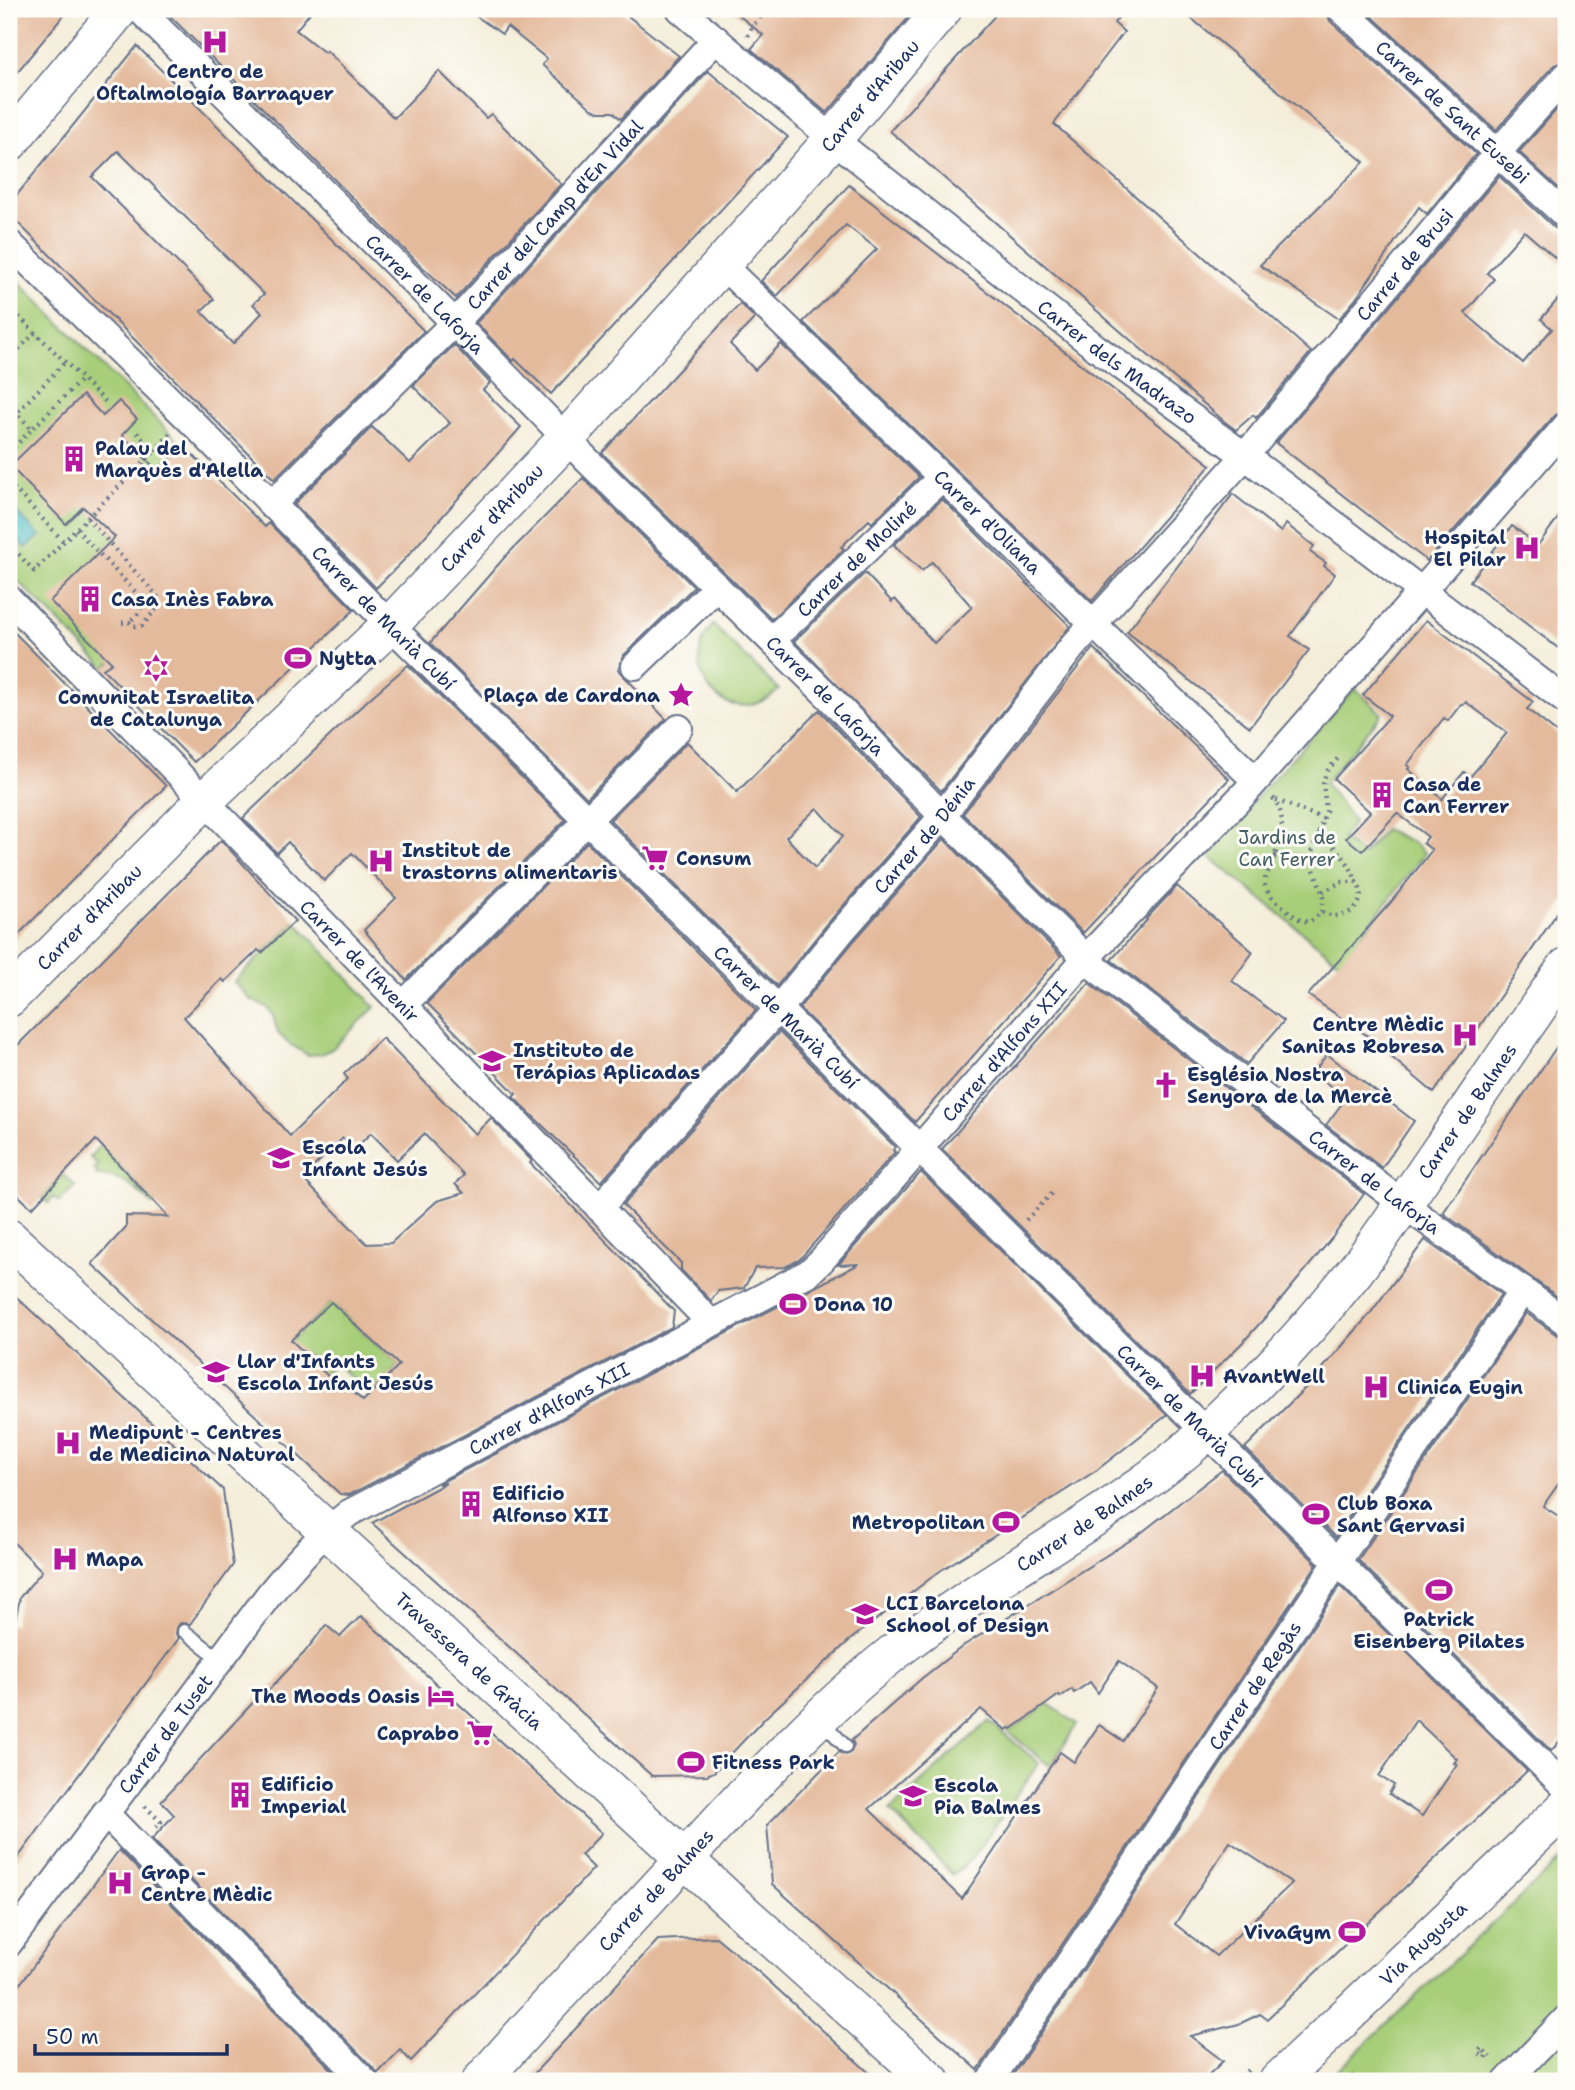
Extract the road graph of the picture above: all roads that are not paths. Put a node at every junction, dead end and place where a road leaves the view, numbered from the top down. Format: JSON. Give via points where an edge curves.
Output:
{"nodes":[{"id":1,"x":120,"y":9,"type":"edge"},
{"id":2,"x":139,"y":9,"type":"edge"},
{"id":3,"x":680,"y":9,"type":"edge"},
{"id":4,"x":943,"y":9,"type":"edge"},
{"id":5,"x":1341,"y":9,"type":"edge"},
{"id":6,"x":716,"y":39,"type":"junction"},
{"id":7,"x":1566,"y":76,"type":"edge"},
{"id":8,"x":833,"y":139,"type":"junction"},
{"id":9,"x":9,"y":143,"type":"edge"},
{"id":10,"x":1499,"y":152,"type":"junction"},
{"id":11,"x":1566,"y":216,"type":"edge"},
{"id":12,"x":9,"y":243,"type":"edge"},
{"id":13,"x":721,"y":264,"type":"junction"},
{"id":14,"x":454,"y":323,"type":"junction"},
{"id":15,"x":1566,"y":426,"type":"edge"},
{"id":16,"x":566,"y":439,"type":"junction"},
{"id":17,"x":1245,"y":456,"type":"junction"},
{"id":18,"x":941,"y":478,"type":"junction"},
{"id":19,"x":271,"y":505,"type":"junction"},
{"id":20,"x":717,"y":587,"type":"junction"},
{"id":21,"x":1421,"y":591,"type":"junction"},
{"id":22,"x":10,"y":604,"type":"edge"},
{"id":23,"x":390,"y":625,"type":"junction"},
{"id":24,"x":1092,"y":625,"type":"junction"},
{"id":25,"x":772,"y":640,"type":"junction"},
{"id":26,"x":635,"y":666,"type":"dead end"},
{"id":27,"x":1566,"y":701,"type":"edge"},
{"id":28,"x":679,"y":728,"type":"dead end"},
{"id":29,"x":1262,"y":787,"type":"junction"},
{"id":30,"x":204,"y":800,"type":"junction"},
{"id":31,"x":942,"y":815,"type":"junction"},
{"id":32,"x":587,"y":819,"type":"junction"},
{"id":33,"x":1086,"y":958,"type":"junction"},
{"id":34,"x":1566,"y":967,"type":"edge"},
{"id":35,"x":9,"y":998,"type":"edge"},
{"id":36,"x":402,"y":1005,"type":"junction"},
{"id":37,"x":779,"y":1008,"type":"junction"},
{"id":38,"x":920,"y":1148,"type":"junction"},
{"id":39,"x":1403,"y":1204,"type":"junction"},
{"id":40,"x":599,"y":1208,"type":"junction"},
{"id":41,"x":9,"y":1238,"type":"edge"},
{"id":42,"x":1522,"y":1290,"type":"junction"},
{"id":43,"x":1566,"y":1322,"type":"edge"},
{"id":44,"x":711,"y":1323,"type":"junction"},
{"id":45,"x":1206,"y":1433,"type":"junction"},
{"id":46,"x":327,"y":1530,"type":"junction"},
{"id":47,"x":1338,"y":1561,"type":"junction"},
{"id":48,"x":184,"y":1631,"type":"dead end"},
{"id":49,"x":220,"y":1659,"type":"junction"},
{"id":50,"x":819,"y":1718,"type":"junction"},
{"id":51,"x":845,"y":1746,"type":"dead end"},
{"id":52,"x":1566,"y":1788,"type":"edge"},
{"id":53,"x":1566,"y":1807,"type":"edge"},
{"id":54,"x":105,"y":1813,"type":"junction"},
{"id":55,"x":685,"y":1859,"type":"junction"},
{"id":56,"x":9,"y":1943,"type":"edge"},
{"id":57,"x":1566,"y":2019,"type":"edge"},
{"id":58,"x":365,"y":2081,"type":"edge"},
{"id":59,"x":481,"y":2081,"type":"edge"},
{"id":60,"x":931,"y":2081,"type":"edge"},
{"id":61,"x":990,"y":2081,"type":"edge"},
{"id":62,"x":1278,"y":2081,"type":"edge"},
{"id":63,"x":1507,"y":2081,"type":"edge"}],
"edges":[{"from":1,"to":9,"type":"street"},
{"from":2,"to":14,"type":"street","name":"Carrer de Laforja"},
{"from":3,"to":6,"type":"street","name":"Carrer dels Madrazo"},
{"from":4,"to":8,"type":"street","name":"Carrer d'Aribau"},
{"from":5,"to":10,"type":"street","name":"Carrer de Sant Eusebi"},
{"from":6,"to":8,"type":"street","name":"Carrer dels Madrazo"},
{"from":6,"to":14,"type":"street","name":"Carrer del Camp d'En Vidal"},
{"from":7,"to":10,"type":"street","name":"Carrer de Brusi"},
{"from":8,"to":13,"type":"street","name":"Carrer d'Aribau"},
{"from":8,"to":17,"type":"street","name":"Carrer dels Madrazo","via":[[1095,347]]},
{"from":10,"to":11,"type":"street","name":"Carrer de Sant Eusebi"},
{"from":10,"to":17,"type":"street","name":"Carrer de Brusi"},
{"from":12,"to":19,"type":"street","name":"Carrer de Marià Cubí"},
{"from":13,"to":16,"type":"street","name":"Carrer d'Aribau"},
{"from":13,"to":18,"type":"street","name":"Carrer d'Oliana"},
{"from":14,"to":16,"type":"street","name":"Carrer de Laforja"},
{"from":14,"to":19,"type":"street","name":"Carrer del Camp d'En Vidal"},
{"from":15,"to":21,"type":"street","name":"Carrer d'Alfons XII"},
{"from":16,"to":20,"type":"street","name":"Carrer de Laforja"},
{"from":16,"to":23,"type":"street","name":"Carrer d'Aribau"},
{"from":17,"to":21,"type":"street","name":"Carrer dels Madrazo"},
{"from":17,"to":24,"type":"street","name":"Carrer de Dénia"},
{"from":18,"to":24,"type":"street","name":"Carrer d'Oliana"},
{"from":18,"to":25,"type":"street","name":"Carrer de Moliné"},
{"from":19,"to":23,"type":"street","name":"Carrer de Marià Cubí"},
{"from":20,"to":25,"type":"street","name":"Carrer de Laforja"},
{"from":20,"to":26,"type":"street"},
{"from":21,"to":27,"type":"street","name":"Carrer dels Madrazo"},
{"from":21,"to":29,"type":"street","name":"Carrer d'Alfons XII"},
{"from":22,"to":30,"type":"street","name":"Carrer de l'Avenir"},
{"from":23,"to":30,"type":"street","name":"Carrer d'Aribau"},
{"from":23,"to":32,"type":"street","name":"Carrer de Marià Cubí"},
{"from":24,"to":29,"type":"street","name":"Carrer d'Oliana"},
{"from":24,"to":31,"type":"street","name":"Carrer de Dénia"},
{"from":25,"to":31,"type":"street","name":"Carrer de Laforja"},
{"from":28,"to":32,"type":"street"},
{"from":29,"to":33,"type":"street","name":"Carrer d'Alfons XII"},
{"from":30,"to":35,"type":"street","name":"Carrer d'Aribau"},
{"from":30,"to":36,"type":"street","name":"Carrer de l'Avenir"},
{"from":31,"to":33,"type":"street","name":"Carrer de Laforja"},
{"from":31,"to":37,"type":"street","name":"Carrer de Dénia"},
{"from":32,"to":36,"type":"street"},
{"from":32,"to":37,"type":"street","name":"Carrer de Marià Cubí"},
{"from":33,"to":38,"type":"street","name":"Carrer d'Alfons XII"},
{"from":33,"to":39,"type":"street","name":"Carrer de Laforja"},
{"from":34,"to":39,"type":"street","name":"Carrer de Balmes"},
{"from":36,"to":40,"type":"street","name":"Carrer de l'Avenir"},
{"from":37,"to":38,"type":"street","name":"Carrer de Marià Cubí"},
{"from":37,"to":40,"type":"street","name":"Carrer de Dénia"},
{"from":38,"to":44,"type":"street","name":"Carrer d'Alfons XII","via":[[808,1273]]},
{"from":38,"to":45,"type":"street","name":"Carrer de Marià Cubí"},
{"from":39,"to":42,"type":"street","name":"Carrer de Laforja"},
{"from":39,"to":45,"type":"street","name":"Carrer de Balmes","via":[[1306,1328]]},
{"from":40,"to":44,"type":"street","name":"Carrer de l'Avenir"},
{"from":41,"to":46,"type":"street","name":"Travessera de Gràcia"},
{"from":42,"to":43,"type":"street","name":"Carrer de Laforja"},
{"from":42,"to":47,"type":"street","name":"Carrer de Regàs"},
{"from":44,"to":46,"type":"street","name":"Carrer d'Alfons XII","via":[[349,1513]]},
{"from":45,"to":47,"type":"street","name":"Carrer de Marià Cubí"},
{"from":45,"to":50,"type":"street","name":"Carrer de Balmes","via":[[1077,1530],[904,1644]]},
{"from":46,"to":49,"type":"street","name":"Carrer de Tuset","via":[[285,1574]]},
{"from":46,"to":55,"type":"street","name":"Travessera de Gràcia"},
{"from":47,"to":52,"type":"street","name":"Carrer de Marià Cubí","via":[[1409,1643]]},
{"from":47,"to":61,"type":"street","name":"Carrer de Regàs"},
{"from":48,"to":49,"type":"lane"},
{"from":49,"to":54,"type":"street","name":"Carrer de Tuset"},
{"from":50,"to":51,"type":"lane"},
{"from":50,"to":55,"type":"street","name":"Carrer de Balmes"},
{"from":53,"to":62,"type":"street","name":"Via Augusta"},
{"from":54,"to":56,"type":"street","name":"Carrer de Tuset"},
{"from":54,"to":58,"type":"street"},
{"from":55,"to":59,"type":"street","name":"Carrer de Balmes"},
{"from":55,"to":60,"type":"street","name":"Travessera de Gràcia"},
{"from":57,"to":63,"type":"street"}]}
